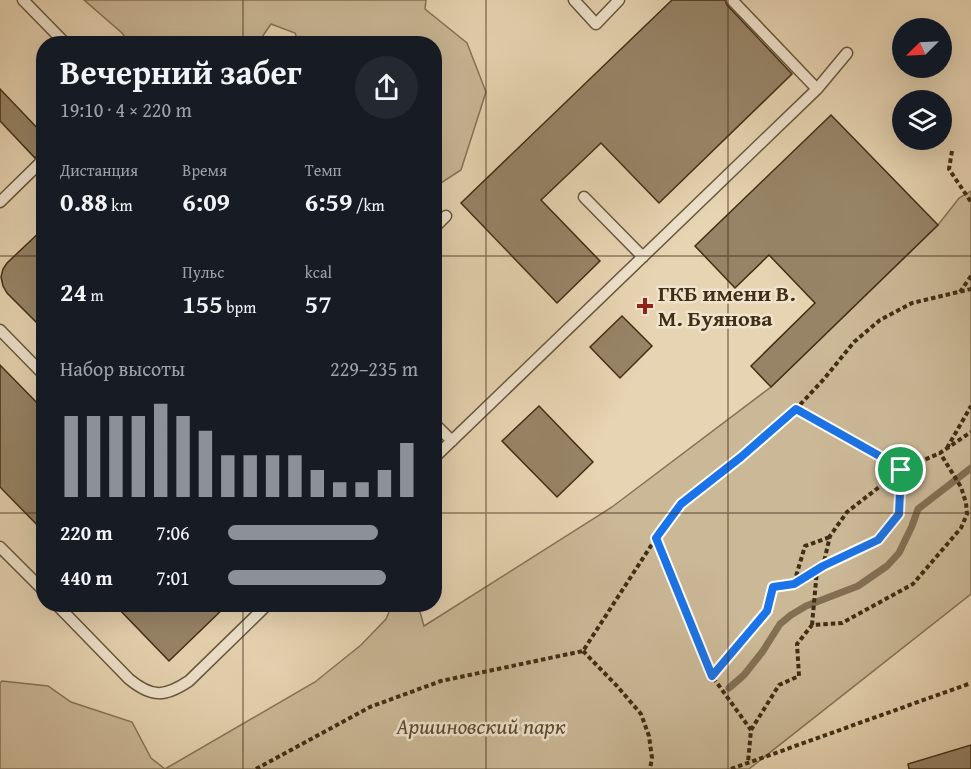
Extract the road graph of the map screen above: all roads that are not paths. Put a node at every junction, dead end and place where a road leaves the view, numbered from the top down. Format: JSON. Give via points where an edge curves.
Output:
{"nodes":[{"id":1,"x":23,"y":0,"type":"edge"},
{"id":2,"x":574,"y":0,"type":"edge"},
{"id":3,"x":619,"y":0,"type":"edge"},
{"id":4,"x":732,"y":0,"type":"edge"},
{"id":5,"x":58,"y":36,"type":"edge"},
{"id":6,"x":848,"y":53,"type":"dead end"},
{"id":7,"x":817,"y":89,"type":"junction"},
{"id":8,"x":36,"y":167,"type":"edge"},
{"id":9,"x":584,"y":197,"type":"dead end"},
{"id":10,"x":0,"y":202,"type":"edge"},
{"id":11,"x":446,"y":216,"type":"dead end"},
{"id":12,"x":442,"y":220,"type":"edge"},
{"id":13,"x":643,"y":257,"type":"junction"},
{"id":14,"x":0,"y":330,"type":"edge"},
{"id":15,"x":36,"y":367,"type":"edge"},
{"id":16,"x":442,"y":431,"type":"edge"},
{"id":17,"x":452,"y":441,"type":"junction"},
{"id":18,"x":442,"y":450,"type":"edge"},
{"id":19,"x":0,"y":547,"type":"edge"},
{"id":20,"x":36,"y":583,"type":"edge"},
{"id":21,"x":64,"y":612,"type":"edge"},
{"id":22,"x":260,"y":612,"type":"edge"}],
"edges":[{"from":1,"to":5,"type":"lane"},
{"from":2,"to":3,"type":"lane","via":[[596,24]]},
{"from":4,"to":7,"type":"lane"},
{"from":6,"to":7,"type":"lane"},
{"from":7,"to":13,"type":"lane"},
{"from":8,"to":10,"type":"lane"},
{"from":9,"to":13,"type":"lane"},
{"from":11,"to":12,"type":"lane"},
{"from":13,"to":17,"type":"lane"},
{"from":14,"to":15,"type":"lane"},
{"from":16,"to":17,"type":"lane"},
{"from":17,"to":18,"type":"lane"},
{"from":19,"to":20,"type":"lane"},
{"from":21,"to":22,"type":"lane","via":[[129,679],[142,690],[160,694],[189,681]]}]}
